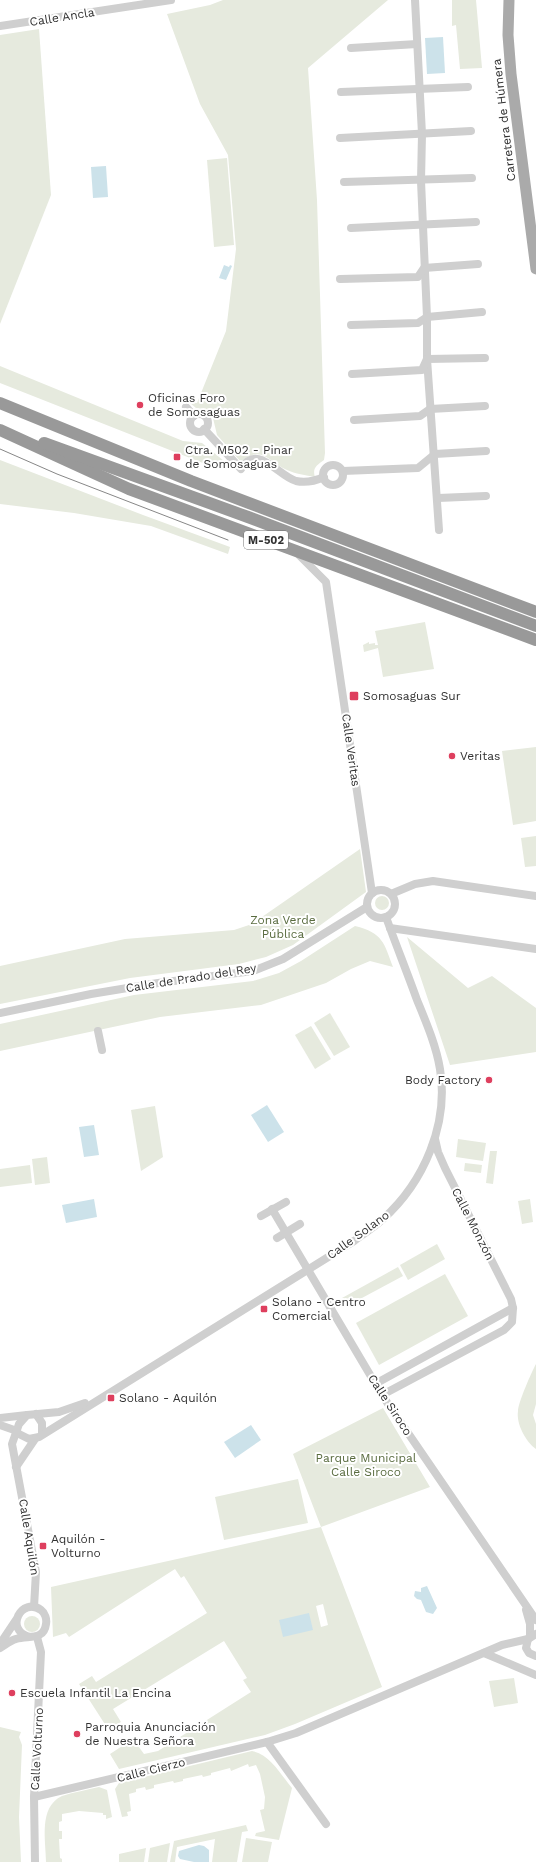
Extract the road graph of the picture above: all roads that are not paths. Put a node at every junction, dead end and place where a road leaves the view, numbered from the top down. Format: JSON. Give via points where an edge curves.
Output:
{"nodes":[{"id":1,"x":171,"y":0,"type":"edge"},
{"id":2,"x":415,"y":0,"type":"edge"},
{"id":3,"x":510,"y":0,"type":"edge"},
{"id":4,"x":0,"y":26,"type":"edge"},
{"id":5,"x":417,"y":44,"type":"junction"},
{"id":6,"x":351,"y":48,"type":"dead end"},
{"id":7,"x":468,"y":87,"type":"dead end"},
{"id":8,"x":420,"y":89,"type":"junction"},
{"id":9,"x":341,"y":92,"type":"dead end"},
{"id":10,"x":471,"y":131,"type":"dead end"},
{"id":11,"x":422,"y":134,"type":"junction"},
{"id":12,"x":340,"y":138,"type":"dead end"},
{"id":13,"x":472,"y":178,"type":"dead end"},
{"id":14,"x":421,"y":181,"type":"junction"},
{"id":15,"x":344,"y":182,"type":"dead end"},
{"id":16,"x":476,"y":222,"type":"dead end"},
{"id":17,"x":423,"y":224,"type":"junction"},
{"id":18,"x":351,"y":228,"type":"dead end"},
{"id":19,"x":478,"y":264,"type":"dead end"},
{"id":20,"x":424,"y":268,"type":"junction"},
{"id":21,"x":536,"y":269,"type":"edge"},
{"id":22,"x":340,"y":279,"type":"dead end"},
{"id":23,"x":482,"y":312,"type":"dead end"},
{"id":24,"x":427,"y":317,"type":"junction"},
{"id":25,"x":351,"y":324,"type":"dead end"},
{"id":26,"x":485,"y":358,"type":"dead end"},
{"id":27,"x":427,"y":359,"type":"junction"},
{"id":28,"x":352,"y":374,"type":"dead end"},
{"id":29,"x":0,"y":403,"type":"edge"},
{"id":30,"x":485,"y":406,"type":"dead end"},
{"id":31,"x":186,"y":407,"type":"dead end"},
{"id":32,"x":430,"y":409,"type":"junction"},
{"id":33,"x":194,"y":416,"type":"junction"},
{"id":34,"x":354,"y":420,"type":"dead end"},
{"id":35,"x":0,"y":429,"type":"edge"},
{"id":36,"x":204,"y":429,"type":"junction"},
{"id":37,"x":486,"y":451,"type":"dead end"},
{"id":38,"x":434,"y":454,"type":"junction"},
{"id":39,"x":343,"y":471,"type":"junction"},
{"id":40,"x":324,"y":477,"type":"junction"},
{"id":41,"x":486,"y":496,"type":"dead end"},
{"id":42,"x":438,"y":498,"type":"junction"},
{"id":43,"x":439,"y":530,"type":"dead end"},
{"id":44,"x":293,"y":550,"type":"junction"},
{"id":45,"x":463,"y":585,"type":"junction"},
{"id":46,"x":536,"y":605,"type":"edge"},
{"id":47,"x":536,"y":612,"type":"edge"},
{"id":48,"x":536,"y":626,"type":"edge"},
{"id":49,"x":536,"y":640,"type":"edge"},
{"id":50,"x":372,"y":893,"type":"junction"},
{"id":51,"x":391,"y":894,"type":"junction"},
{"id":52,"x":536,"y":896,"type":"edge"},
{"id":53,"x":367,"y":908,"type":"junction"},
{"id":54,"x":386,"y":917,"type":"junction"},
{"id":55,"x":390,"y":928,"type":"junction"},
{"id":56,"x":536,"y":949,"type":"edge"},
{"id":57,"x":0,"y":1013,"type":"edge"},
{"id":58,"x":98,"y":1031,"type":"dead end"},
{"id":59,"x":102,"y":1050,"type":"dead end"},
{"id":60,"x":435,"y":1139,"type":"junction"},
{"id":61,"x":286,"y":1202,"type":"dead end"},
{"id":62,"x":272,"y":1209,"type":"junction"},
{"id":63,"x":261,"y":1216,"type":"dead end"},
{"id":64,"x":300,"y":1224,"type":"dead end"},
{"id":65,"x":286,"y":1233,"type":"junction"},
{"id":66,"x":277,"y":1238,"type":"dead end"},
{"id":67,"x":308,"y":1269,"type":"junction"},
{"id":68,"x":513,"y":1308,"type":"junction"},
{"id":69,"x":375,"y":1384,"type":"junction"},
{"id":70,"x":382,"y":1395,"type":"junction"},
{"id":71,"x":96,"y":1400,"type":"junction"},
{"id":72,"x":36,"y":1414,"type":"junction"},
{"id":73,"x":27,"y":1415,"type":"junction"},
{"id":74,"x":0,"y":1418,"type":"edge"},
{"id":75,"x":0,"y":1425,"type":"edge"},
{"id":76,"x":17,"y":1432,"type":"junction"},
{"id":77,"x":42,"y":1433,"type":"junction"},
{"id":78,"x":35,"y":1439,"type":"junction"},
{"id":79,"x":16,"y":1467,"type":"junction"},
{"id":80,"x":525,"y":1605,"type":"junction"},
{"id":81,"x":34,"y":1607,"type":"junction"},
{"id":82,"x":16,"y":1620,"type":"junction"},
{"id":83,"x":536,"y":1620,"type":"edge"},
{"id":84,"x":33,"y":1637,"type":"junction"},
{"id":85,"x":532,"y":1637,"type":"edge"},
{"id":86,"x":0,"y":1644,"type":"edge"},
{"id":87,"x":0,"y":1648,"type":"edge"},
{"id":88,"x":484,"y":1653,"type":"junction"},
{"id":89,"x":536,"y":1657,"type":"edge"},
{"id":90,"x":536,"y":1675,"type":"edge"},
{"id":91,"x":267,"y":1742,"type":"junction"},
{"id":92,"x":34,"y":1797,"type":"junction"},
{"id":93,"x":326,"y":1824,"type":"dead end"},
{"id":94,"x":35,"y":1862,"type":"edge"}],
"edges":[{"from":1,"to":4,"type":"street","name":"Calle Ancla"},
{"from":2,"to":5,"type":"street"},
{"from":3,"to":21,"type":"main road","name":"Carretera de Húmera","via":[[508,35],[511,74]]},
{"from":5,"to":6,"type":"street"},
{"from":5,"to":8,"type":"street"},
{"from":7,"to":8,"type":"street"},
{"from":8,"to":9,"type":"street"},
{"from":8,"to":11,"type":"street"},
{"from":10,"to":11,"type":"street"},
{"from":11,"to":12,"type":"street"},
{"from":11,"to":14,"type":"street"},
{"from":13,"to":14,"type":"street"},
{"from":14,"to":15,"type":"street"},
{"from":14,"to":17,"type":"street"},
{"from":16,"to":17,"type":"street"},
{"from":17,"to":18,"type":"street"},
{"from":17,"to":20,"type":"street"},
{"from":19,"to":20,"type":"street"},
{"from":20,"to":22,"type":"street","via":[[418,277]]},
{"from":20,"to":24,"type":"street"},
{"from":23,"to":24,"type":"street"},
{"from":24,"to":25,"type":"street","via":[[418,323]]},
{"from":24,"to":27,"type":"street"},
{"from":26,"to":27,"type":"street"},
{"from":27,"to":28,"type":"street","via":[[422,370]]},
{"from":27,"to":32,"type":"street"},
{"from":29,"to":45,"type":"highway","number":"M-502","via":[[191,481]]},
{"from":30,"to":32,"type":"street"},
{"from":31,"to":33,"type":"street"},
{"from":32,"to":34,"type":"street","via":[[420,416]]},
{"from":32,"to":38,"type":"street"},
{"from":33,"to":36,"type":"street","via":[[201,415],[206,418],[208,422]]},
{"from":33,"to":36,"type":"street","via":[[190,423],[192,428],[197,431]]},
{"from":35,"to":44,"type":"highway","number":"M-502","via":[[129,489]]},
{"from":35,"to":48,"type":"highway","number":"M-502","via":[[248,517]]},
{"from":36,"to":40,"type":"street","via":[[241,472],[248,461],[256,458],[296,481],[311,481]]},
{"from":37,"to":38,"type":"street"},
{"from":38,"to":39,"type":"street","via":[[418,468]]},
{"from":38,"to":42,"type":"street"},
{"from":39,"to":40,"type":"street","via":[[338,466],[331,465],[324,471]]},
{"from":39,"to":40,"type":"street","via":[[343,478],[338,484],[331,484]]},
{"from":41,"to":42,"type":"street"},
{"from":42,"to":43,"type":"street"},
{"from":44,"to":49,"type":"highway","number":"M-502"},
{"from":44,"to":50,"type":"street","name":"Calle Veritas","via":[[326,582]]},
{"from":45,"to":46,"type":"highway","number":"M-502"},
{"from":45,"to":47,"type":"highway","number":"M-502"},
{"from":50,"to":51,"type":"street","via":[[384,890]]},
{"from":50,"to":53,"type":"street"},
{"from":51,"to":52,"type":"street","via":[[415,884],[433,881]]},
{"from":51,"to":54,"type":"street","via":[[395,907]]},
{"from":53,"to":54,"type":"street","via":[[373,915]]},
{"from":53,"to":57,"type":"street","name":"Calle de Prado del Rey","via":[[288,956],[252,971],[91,994]]},
{"from":54,"to":55,"type":"street","name":"Calle Solano"},
{"from":55,"to":56,"type":"street"},
{"from":55,"to":60,"type":"street","name":"Calle Solano","via":[[430,1032],[440,1069],[442,1101]]},
{"from":58,"to":59,"type":"street"},
{"from":60,"to":67,"type":"street","name":"Calle Solano","via":[[417,1179],[383,1220]]},
{"from":60,"to":68,"type":"street","name":"Calle Monzón","via":[[443,1163],[511,1299]]},
{"from":61,"to":62,"type":"street"},
{"from":62,"to":63,"type":"street"},
{"from":62,"to":65,"type":"street","name":"Calle Siroco"},
{"from":64,"to":65,"type":"street"},
{"from":65,"to":66,"type":"street"},
{"from":65,"to":67,"type":"street","name":"Calle Siroco"},
{"from":67,"to":69,"type":"street","name":"Calle Siroco"},
{"from":67,"to":71,"type":"street","name":"Calle Solano"},
{"from":68,"to":69,"type":"street"},
{"from":68,"to":70,"type":"street","via":[[512,1322],[504,1330]]},
{"from":69,"to":70,"type":"street","name":"Calle Siroco"},
{"from":70,"to":80,"type":"street","name":"Calle Siroco"},
{"from":71,"to":72,"type":"street","name":"Calle Solano","via":[[59,1412]]},
{"from":71,"to":77,"type":"street","name":"Calle Solano"},
{"from":72,"to":73,"type":"street","name":"Calle Solano"},
{"from":72,"to":77,"type":"street","via":[[42,1423]]},
{"from":73,"to":74,"type":"street","name":"Calle Solano"},
{"from":73,"to":76,"type":"street","via":[[18,1424]]},
{"from":75,"to":76,"type":"street"},
{"from":76,"to":78,"type":"street","via":[[23,1437]]},
{"from":76,"to":79,"type":"street","name":"Calle Aquilón","via":[[12,1444]]},
{"from":77,"to":78,"type":"street","name":"Calle Solano"},
{"from":78,"to":79,"type":"street"},
{"from":79,"to":81,"type":"street","name":"Calle Aquilón","via":[[36,1572]]},
{"from":80,"to":83,"type":"street","name":"Calle Siroco"},
{"from":80,"to":85,"type":"street","name":"Calle Siroco"},
{"from":81,"to":82,"type":"street","via":[[21,1611]]},
{"from":81,"to":84,"type":"street","via":[[43,1612],[47,1621],[44,1631]]},
{"from":82,"to":84,"type":"street","via":[[18,1629],[25,1636]]},
{"from":82,"to":86,"type":"street"},
{"from":84,"to":87,"type":"street","via":[[15,1639]]},
{"from":84,"to":92,"type":"street","name":"Calle Volturno","via":[[41,1652]]},
{"from":85,"to":88,"type":"street","name":"Calle Cierzo"},
{"from":85,"to":89,"type":"street","name":"Calle Siroco","via":[[526,1648]]},
{"from":88,"to":90,"type":"street"},
{"from":88,"to":91,"type":"street","name":"Calle Cierzo","via":[[296,1733]]},
{"from":91,"to":92,"type":"street","name":"Calle Cierzo"},
{"from":91,"to":93,"type":"street"},
{"from":92,"to":94,"type":"street","name":"Calle Volturno"}]}
